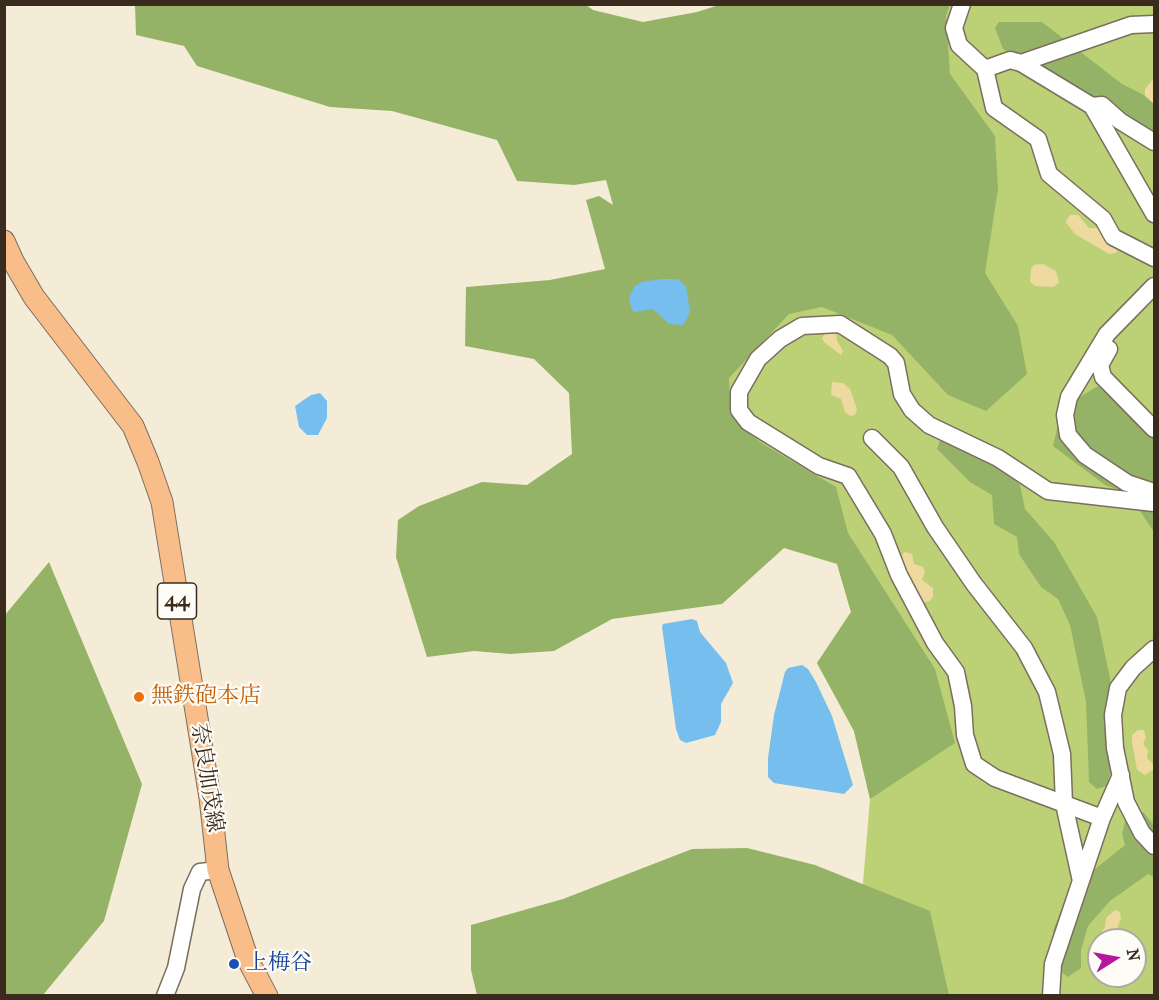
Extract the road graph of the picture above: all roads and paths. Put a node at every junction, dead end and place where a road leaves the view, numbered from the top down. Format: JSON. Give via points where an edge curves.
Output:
{"nodes":[{"id":1,"x":962,"y":4,"type":"edge"},
{"id":2,"x":1155,"y":24,"type":"edge"},
{"id":3,"x":1021,"y":63,"type":"junction"},
{"id":4,"x":985,"y":69,"type":"junction"},
{"id":5,"x":1092,"y":106,"type":"junction"},
{"id":6,"x":1155,"y":141,"type":"edge"},
{"id":7,"x":1155,"y":214,"type":"edge"},
{"id":8,"x":4,"y":241,"type":"edge"},
{"id":9,"x":1155,"y":258,"type":"edge"},
{"id":10,"x":1155,"y":286,"type":"edge"},
{"id":11,"x":1143,"y":298,"type":"junction"},
{"id":12,"x":1155,"y":429,"type":"edge"},
{"id":13,"x":872,"y":438,"type":"dead end"},
{"id":14,"x":1155,"y":492,"type":"edge"},
{"id":15,"x":1155,"y":503,"type":"edge"},
{"id":16,"x":1155,"y":649,"type":"edge"},
{"id":17,"x":1121,"y":775,"type":"junction"},
{"id":18,"x":1064,"y":804,"type":"junction"},
{"id":19,"x":1102,"y":818,"type":"junction"},
{"id":20,"x":1155,"y":846,"type":"edge"},
{"id":21,"x":218,"y":870,"type":"junction"},
{"id":22,"x":1081,"y":881,"type":"junction"},
{"id":23,"x":165,"y":996,"type":"edge"},
{"id":24,"x":267,"y":996,"type":"edge"},
{"id":25,"x":1051,"y":996,"type":"edge"}],
"edges":[{"from":1,"to":4,"type":"street","via":[[954,28],[959,45]]},
{"from":2,"to":3,"type":"street","via":[[1131,25]]},
{"from":3,"to":4,"type":"street","via":[[1010,60]]},
{"from":3,"to":5,"type":"street"},
{"from":4,"to":9,"type":"street","via":[[994,108],[1038,140],[1049,174],[1103,219],[1113,237]]},
{"from":5,"to":6,"type":"street","via":[[1102,105],[1120,121]]},
{"from":5,"to":7,"type":"street"},
{"from":8,"to":21,"type":"main road","name":"奈良加茂線","number":"44","via":[[34,297],[133,426],[162,502]]},
{"from":10,"to":11,"type":"street"},
{"from":11,"to":12,"type":"street","via":[[1100,365],[1103,377]]},
{"from":11,"to":14,"type":"street","via":[[1107,334],[1069,397],[1065,415],[1068,435],[1085,455],[1127,483]]},
{"from":13,"to":18,"type":"street","via":[[901,467],[935,527],[1024,648],[1047,692],[1055,719],[1062,754]]},
{"from":15,"to":18,"type":"street","via":[[1048,491],[999,458],[929,425],[902,394],[896,363],[890,356],[840,324],[802,326],[780,339],[758,359],[739,392],[739,410],[748,422],[819,466],[848,476],[883,534],[899,575],[935,643],[956,672],[965,735],[974,764],[995,778]]},
{"from":16,"to":17,"type":"street","via":[[1118,688],[1113,715]]},
{"from":17,"to":19,"type":"street"},
{"from":17,"to":20,"type":"street","via":[[1126,802],[1142,833]]},
{"from":18,"to":19,"type":"street"},
{"from":18,"to":22,"type":"street"},
{"from":19,"to":22,"type":"street"},
{"from":21,"to":23,"type":"street","via":[[200,872],[192,889],[176,968]]},
{"from":21,"to":24,"type":"main road","name":"奈良加茂線","number":"44","via":[[248,960]]},
{"from":22,"to":25,"type":"street","via":[[1053,964]]}]}
